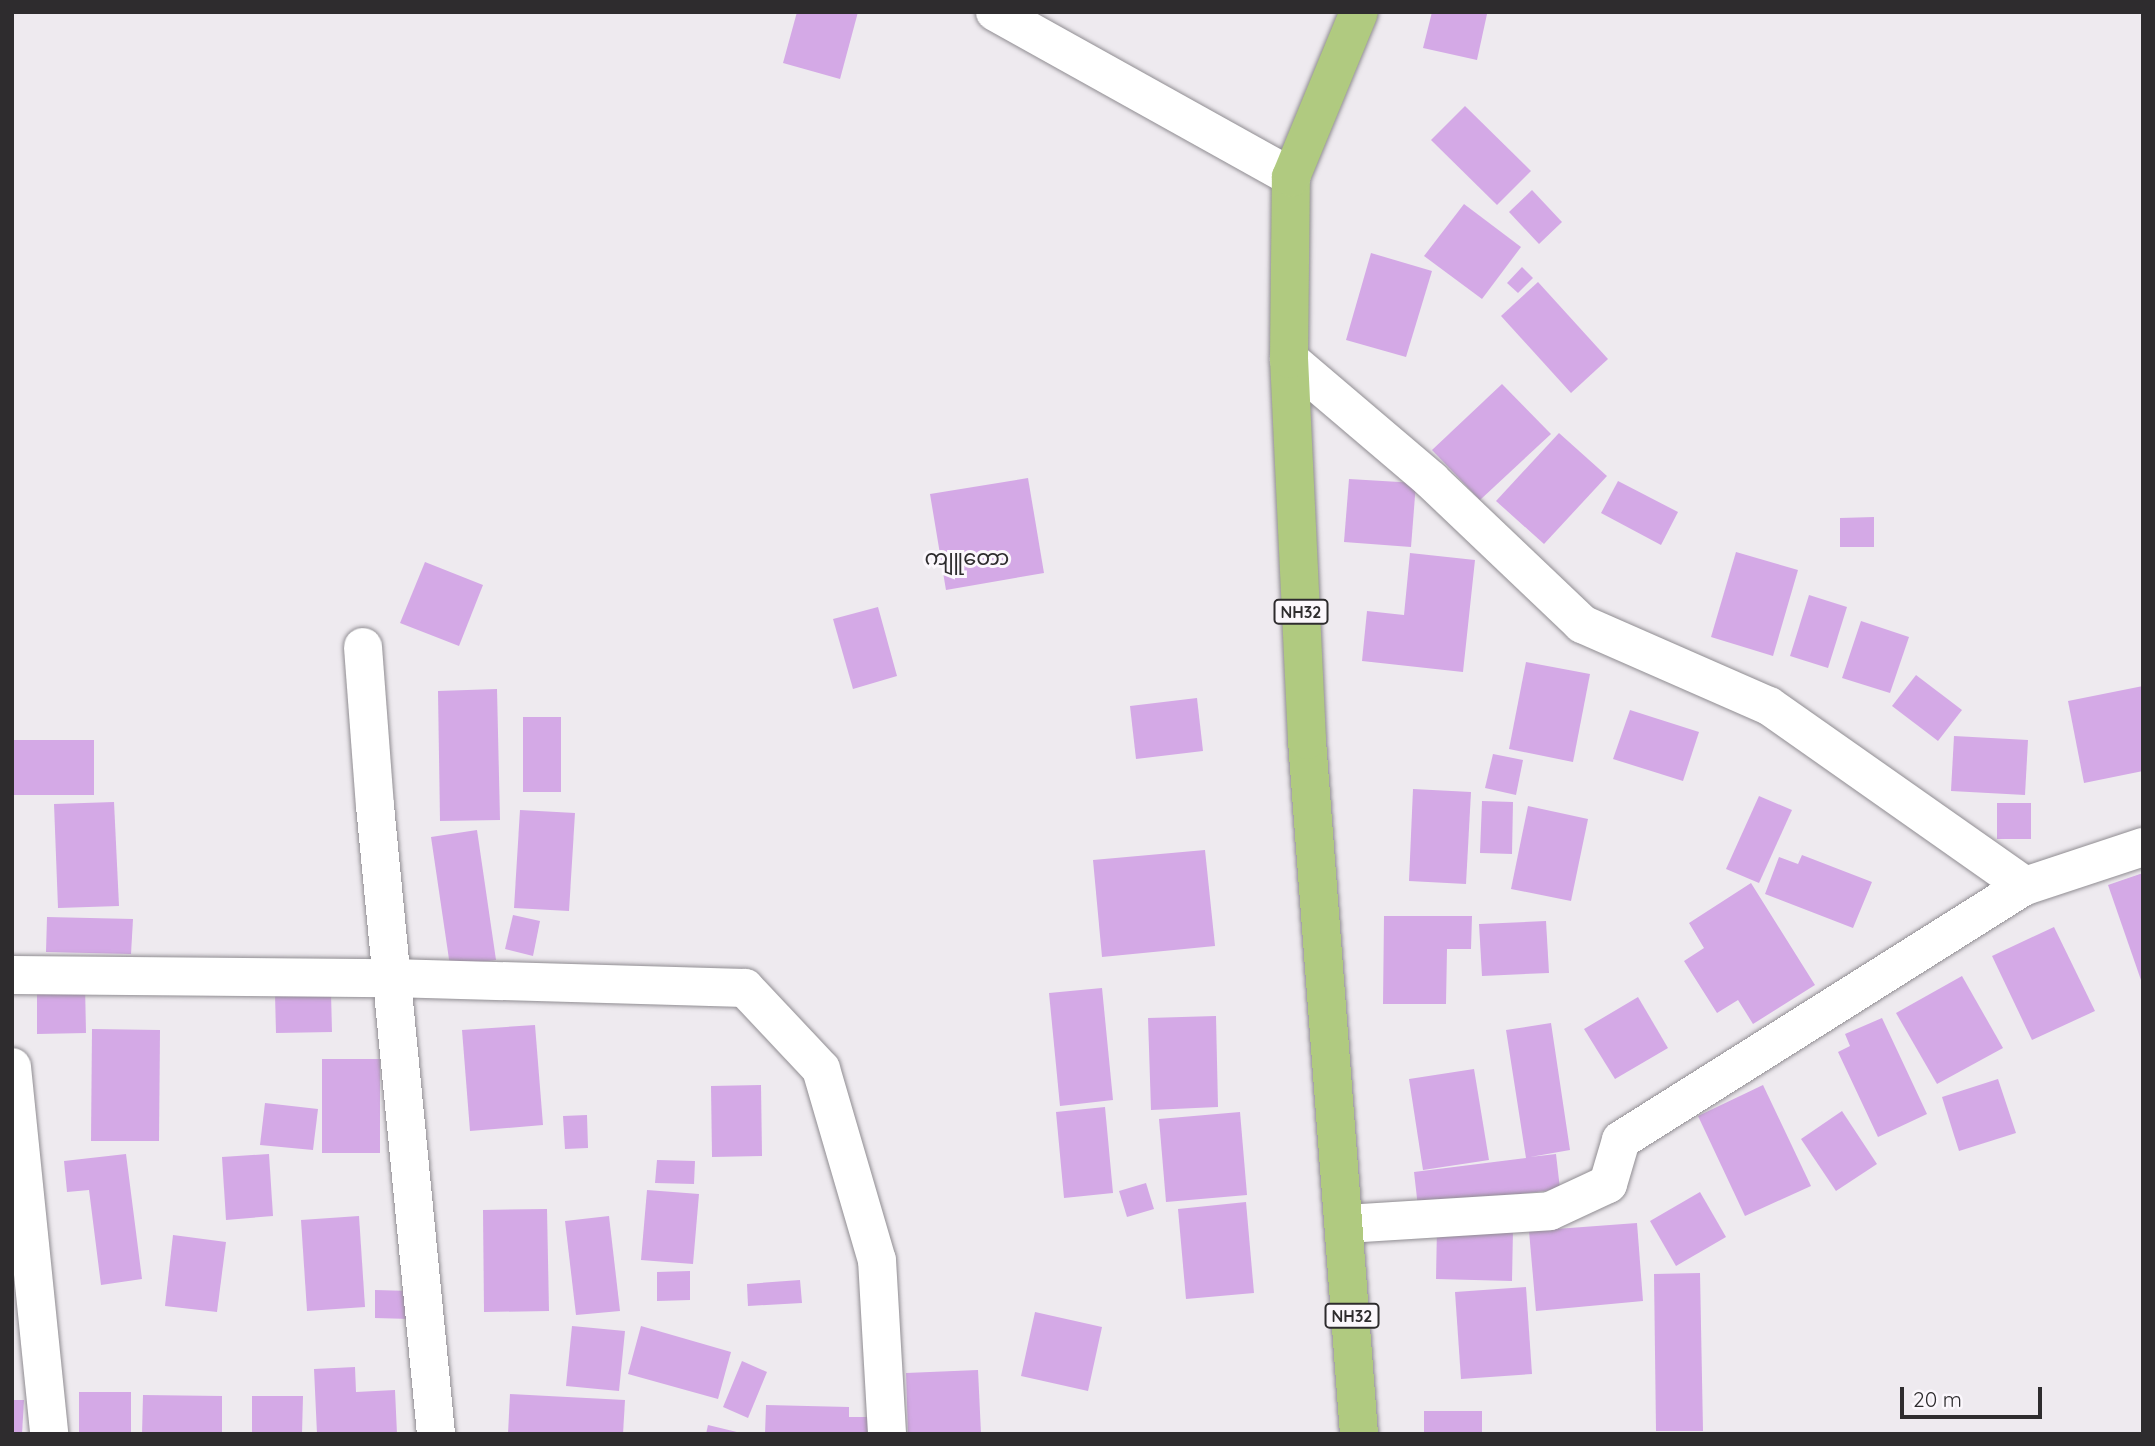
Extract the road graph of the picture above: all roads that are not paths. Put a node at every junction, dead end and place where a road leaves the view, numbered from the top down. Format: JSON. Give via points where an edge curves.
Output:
{"nodes":[{"id":1,"x":995,"y":12,"type":"edge"},
{"id":2,"x":1359,"y":12,"type":"edge"},
{"id":3,"x":1291,"y":177,"type":"junction"},
{"id":4,"x":1289,"y":359,"type":"junction"},
{"id":5,"x":363,"y":647,"type":"dead end"},
{"id":6,"x":2143,"y":847,"type":"edge"},
{"id":7,"x":2025,"y":886,"type":"junction"},
{"id":8,"x":12,"y":975,"type":"edge"},
{"id":9,"x":391,"y":978,"type":"junction"},
{"id":10,"x":12,"y":1067,"type":"edge"},
{"id":11,"x":1346,"y":1224,"type":"junction"},
{"id":12,"x":1358,"y":1421,"type":"edge"},
{"id":13,"x":49,"y":1434,"type":"edge"},
{"id":14,"x":436,"y":1434,"type":"edge"},
{"id":15,"x":887,"y":1434,"type":"edge"}],
"edges":[{"from":1,"to":3,"type":"street"},
{"from":2,"to":3,"type":"highway","number":"NH32"},
{"from":3,"to":4,"type":"highway","number":"NH32"},
{"from":4,"to":7,"type":"street","via":[[1431,480],[1582,624],[1769,706]]},
{"from":4,"to":11,"type":"highway","number":"NH32","via":[[1307,740]]},
{"from":5,"to":9,"type":"street"},
{"from":6,"to":7,"type":"street"},
{"from":7,"to":11,"type":"street","via":[[1622,1140],[1608,1184],[1550,1211]]},
{"from":8,"to":9,"type":"street"},
{"from":9,"to":14,"type":"street"},
{"from":9,"to":15,"type":"street","via":[[745,988],[821,1069],[877,1260]]},
{"from":10,"to":13,"type":"street"},
{"from":11,"to":12,"type":"highway","number":"NH32"}]}
